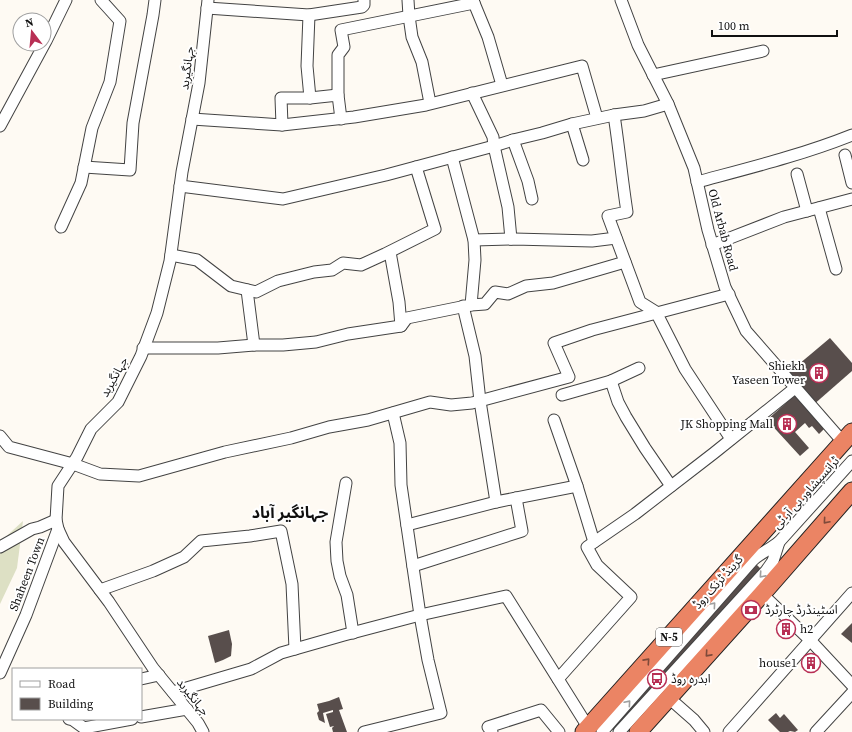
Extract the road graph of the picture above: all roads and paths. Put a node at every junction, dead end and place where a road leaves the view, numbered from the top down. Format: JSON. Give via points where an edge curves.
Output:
{"nodes":[{"id":1,"x":66,"y":0,"type":"edge"},
{"id":2,"x":101,"y":0,"type":"edge"},
{"id":3,"x":155,"y":0,"type":"edge"},
{"id":4,"x":364,"y":0,"type":"edge"},
{"id":5,"x":408,"y":0,"type":"edge"},
{"id":6,"x":621,"y":0,"type":"edge"},
{"id":7,"x":473,"y":1,"type":"edge"},
{"id":8,"x":208,"y":4,"type":"edge"},
{"id":9,"x":309,"y":15,"type":"junction"},
{"id":10,"x":409,"y":16,"type":"junction"},
{"id":11,"x":763,"y":51,"type":"dead end"},
{"id":12,"x":653,"y":74,"type":"junction"},
{"id":13,"x":502,"y":85,"type":"junction"},
{"id":14,"x":472,"y":93,"type":"junction"},
{"id":15,"x":338,"y":95,"type":"junction"},
{"id":16,"x":310,"y":98,"type":"junction"},
{"id":17,"x":430,"y":103,"type":"junction"},
{"id":18,"x":668,"y":104,"type":"junction"},
{"id":19,"x":614,"y":115,"type":"junction"},
{"id":20,"x":597,"y":118,"type":"junction"},
{"id":21,"x":192,"y":119,"type":"junction"},
{"id":22,"x":341,"y":119,"type":"junction"},
{"id":23,"x":572,"y":124,"type":"junction"},
{"id":24,"x":282,"y":125,"type":"junction"},
{"id":25,"x":0,"y":126,"type":"edge"},
{"id":26,"x":852,"y":135,"type":"edge"},
{"id":27,"x":513,"y":140,"type":"junction"},
{"id":28,"x":494,"y":146,"type":"junction"},
{"id":29,"x":845,"y":156,"type":"dead end"},
{"id":30,"x":452,"y":157,"type":"junction"},
{"id":31,"x":583,"y":160,"type":"dead end"},
{"id":32,"x":84,"y":167,"type":"junction"},
{"id":33,"x":416,"y":167,"type":"junction"},
{"id":34,"x":797,"y":174,"type":"dead end"},
{"id":35,"x":697,"y":182,"type":"junction"},
{"id":36,"x":852,"y":183,"type":"edge"},
{"id":37,"x":180,"y":186,"type":"junction"},
{"id":38,"x":532,"y":199,"type":"dead end"},
{"id":39,"x":852,"y":199,"type":"edge"},
{"id":40,"x":819,"y":208,"type":"junction"},
{"id":41,"x":807,"y":211,"type":"junction"},
{"id":42,"x":61,"y":227,"type":"dead end"},
{"id":43,"x":616,"y":238,"type":"junction"},
{"id":44,"x":511,"y":239,"type":"junction"},
{"id":45,"x":474,"y":240,"type":"junction"},
{"id":46,"x":712,"y":245,"type":"junction"},
{"id":47,"x":390,"y":252,"type":"junction"},
{"id":48,"x":171,"y":255,"type":"junction"},
{"id":49,"x":625,"y":262,"type":"junction"},
{"id":50,"x":836,"y":269,"type":"dead end"},
{"id":51,"x":247,"y":290,"type":"junction"},
{"id":52,"x":729,"y":294,"type":"junction"},
{"id":53,"x":467,"y":306,"type":"junction"},
{"id":54,"x":656,"y":312,"type":"junction"},
{"id":55,"x":401,"y":326,"type":"junction"},
{"id":56,"x":254,"y":345,"type":"junction"},
{"id":57,"x":143,"y":348,"type":"junction"},
{"id":58,"x":640,"y":368,"type":"dead end"},
{"id":59,"x":611,"y":382,"type":"junction"},
{"id":60,"x":795,"y":388,"type":"junction"},
{"id":61,"x":562,"y":395,"type":"dead end"},
{"id":62,"x":480,"y":401,"type":"junction"},
{"id":63,"x":393,"y":413,"type":"junction"},
{"id":64,"x":554,"y":420,"type":"dead end"},
{"id":65,"x":0,"y":436,"type":"edge"},
{"id":66,"x":848,"y":437,"type":"edge"},
{"id":67,"x":731,"y":440,"type":"junction"},
{"id":68,"x":852,"y":461,"type":"edge"},
{"id":69,"x":73,"y":464,"type":"junction"},
{"id":70,"x":346,"y":483,"type":"dead end"},
{"id":71,"x":577,"y":486,"type":"junction"},
{"id":72,"x":671,"y":486,"type":"junction"},
{"id":73,"x":852,"y":491,"type":"edge"},
{"id":74,"x":516,"y":498,"type":"junction"},
{"id":75,"x":496,"y":502,"type":"junction"},
{"id":76,"x":57,"y":524,"type":"junction"},
{"id":77,"x":407,"y":525,"type":"junction"},
{"id":78,"x":594,"y":542,"type":"junction"},
{"id":79,"x":779,"y":542,"type":"junction"},
{"id":80,"x":0,"y":547,"type":"edge"},
{"id":81,"x":413,"y":566,"type":"junction"},
{"id":82,"x":100,"y":590,"type":"junction"},
{"id":83,"x":852,"y":593,"type":"edge"},
{"id":84,"x":762,"y":594,"type":"junction"},
{"id":85,"x":420,"y":616,"type":"junction"},
{"id":86,"x":353,"y":633,"type":"junction"},
{"id":87,"x":810,"y":640,"type":"junction"},
{"id":88,"x":295,"y":649,"type":"junction"},
{"id":89,"x":12,"y":669,"type":"edge"},
{"id":90,"x":1,"y":671,"type":"edge"},
{"id":91,"x":159,"y":675,"type":"junction"},
{"id":92,"x":142,"y":679,"type":"edge"},
{"id":93,"x":558,"y":679,"type":"junction"},
{"id":94,"x":852,"y":685,"type":"edge"},
{"id":95,"x":173,"y":692,"type":"junction"},
{"id":96,"x":852,"y":693,"type":"edge"},
{"id":97,"x":669,"y":698,"type":"junction"},
{"id":98,"x":186,"y":709,"type":"junction"},
{"id":99,"x":142,"y":717,"type":"edge"},
{"id":100,"x":74,"y":720,"type":"edge"},
{"id":101,"x":127,"y":720,"type":"edge"},
{"id":102,"x":591,"y":730,"type":"edge"},
{"id":103,"x":203,"y":732,"type":"edge"},
{"id":104,"x":364,"y":732,"type":"edge"},
{"id":105,"x":492,"y":732,"type":"edge"},
{"id":106,"x":559,"y":732,"type":"edge"},
{"id":107,"x":619,"y":732,"type":"edge"},
{"id":108,"x":638,"y":732,"type":"edge"},
{"id":109,"x":704,"y":732,"type":"edge"},
{"id":110,"x":729,"y":732,"type":"edge"},
{"id":111,"x":816,"y":732,"type":"edge"}],
"edges":[{"from":1,"to":25,"type":"street"},
{"from":2,"to":32,"type":"street","via":[[120,21],[110,82],[92,128]]},
{"from":3,"to":32,"type":"street","via":[[133,123],[130,170]]},
{"from":4,"to":9,"type":"street","via":[[362,7]]},
{"from":5,"to":10,"type":"street"},
{"from":6,"to":12,"type":"street","name":"Old Arbab Road","via":[[638,45]]},
{"from":7,"to":10,"type":"street"},
{"from":7,"to":13,"type":"street","via":[[488,37]]},
{"from":8,"to":9,"type":"street"},
{"from":8,"to":21,"type":"street","name":"جہانگیربد"},
{"from":9,"to":16,"type":"street","via":[[307,66]]},
{"from":10,"to":15,"type":"street","via":[[341,30],[344,48],[338,55]]},
{"from":10,"to":17,"type":"street","via":[[412,37],[422,62]]},
{"from":11,"to":12,"type":"street"},
{"from":12,"to":18,"type":"street","name":"Old Arbab Road"},
{"from":13,"to":14,"type":"street"},
{"from":13,"to":20,"type":"street","via":[[582,66]]},
{"from":14,"to":17,"type":"street"},
{"from":14,"to":28,"type":"street","via":[[493,137]]},
{"from":15,"to":16,"type":"street"},
{"from":15,"to":22,"type":"street"},
{"from":16,"to":24,"type":"street","via":[[281,98]]},
{"from":17,"to":22,"type":"street"},
{"from":18,"to":19,"type":"street","via":[[644,111]]},
{"from":18,"to":35,"type":"street","name":"Old Arbab Road","via":[[694,168]]},
{"from":19,"to":20,"type":"street"},
{"from":19,"to":43,"type":"street","via":[[627,212],[608,216]]},
{"from":20,"to":23,"type":"street"},
{"from":21,"to":24,"type":"street"},
{"from":21,"to":37,"type":"street","name":"جہانگیربد"},
{"from":22,"to":24,"type":"street"},
{"from":23,"to":27,"type":"street"},
{"from":23,"to":31,"type":"street"},
{"from":26,"to":35,"type":"street","via":[[759,166]]},
{"from":27,"to":28,"type":"street"},
{"from":27,"to":38,"type":"street"},
{"from":28,"to":30,"type":"street"},
{"from":28,"to":44,"type":"street","via":[[508,207]]},
{"from":29,"to":36,"type":"street"},
{"from":30,"to":33,"type":"street"},
{"from":30,"to":45,"type":"street"},
{"from":32,"to":42,"type":"street","via":[[82,183]]},
{"from":33,"to":37,"type":"street","via":[[283,199]]},
{"from":33,"to":47,"type":"street","via":[[435,229]]},
{"from":34,"to":41,"type":"street"},
{"from":35,"to":46,"type":"street","name":"Old Arbab Road"},
{"from":37,"to":48,"type":"street","name":"جہانگیربد"},
{"from":39,"to":40,"type":"street"},
{"from":40,"to":41,"type":"street"},
{"from":40,"to":50,"type":"street"},
{"from":41,"to":46,"type":"street","via":[[784,217]]},
{"from":43,"to":44,"type":"street","via":[[592,241]]},
{"from":43,"to":49,"type":"street"},
{"from":44,"to":45,"type":"street"},
{"from":45,"to":53,"type":"street","via":[[475,260]]},
{"from":46,"to":52,"type":"street","name":"Old Arbab Road"},
{"from":47,"to":51,"type":"street","via":[[361,265],[343,263],[332,270],[278,281],[256,292]]},
{"from":47,"to":55,"type":"street","via":[[400,302]]},
{"from":48,"to":51,"type":"street","via":[[197,260],[231,286]]},
{"from":48,"to":57,"type":"street","name":"جہانگیربد","via":[[156,313]]},
{"from":49,"to":53,"type":"street","via":[[552,283],[526,286],[508,294],[495,292],[485,304]]},
{"from":49,"to":54,"type":"street","via":[[640,302]]},
{"from":51,"to":56,"type":"street"},
{"from":52,"to":54,"type":"street"},
{"from":52,"to":60,"type":"street","name":"Old Arbab Road","via":[[746,331]]},
{"from":53,"to":55,"type":"street","via":[[407,318]]},
{"from":53,"to":62,"type":"street"},
{"from":54,"to":62,"type":"street","via":[[554,343],[569,376]]},
{"from":54,"to":67,"type":"street","via":[[685,369]]},
{"from":55,"to":56,"type":"street","via":[[316,342]]},
{"from":56,"to":57,"type":"street","via":[[218,348]]},
{"from":57,"to":69,"type":"street","name":"جہانگیربد","via":[[118,402],[91,429]]},
{"from":58,"to":59,"type":"street"},
{"from":59,"to":61,"type":"street"},
{"from":59,"to":72,"type":"street","via":[[626,417]]},
{"from":60,"to":66,"type":"street","name":"Old Arbab Road"},
{"from":60,"to":67,"type":"street"},
{"from":62,"to":63,"type":"street","via":[[451,405],[430,402]]},
{"from":62,"to":75,"type":"street"},
{"from":63,"to":69,"type":"street","via":[[225,452],[139,476],[100,474]]},
{"from":63,"to":77,"type":"street","via":[[400,443]]},
{"from":64,"to":71,"type":"street"},
{"from":65,"to":69,"type":"street","via":[[9,447]]},
{"from":102,"to":66,"type":"highway","name":"گرینڈ ٹرنک روڈ","number":"N-5","one_way":true},
{"from":67,"to":72,"type":"street"},
{"from":68,"to":79,"type":"street","name":"ٹرانسپشاور بی آر ٹی"},
{"from":69,"to":76,"type":"street","name":"جہانگیربد","via":[[58,486]]},
{"from":70,"to":86,"type":"street","via":[[336,542],[337,561],[347,595]]},
{"from":71,"to":74,"type":"street"},
{"from":71,"to":78,"type":"street"},
{"from":72,"to":78,"type":"street"},
{"from":73,"to":84,"type":"highway","one_way":true},
{"from":74,"to":75,"type":"street"},
{"from":74,"to":81,"type":"street","via":[[522,532]]},
{"from":75,"to":77,"type":"street"},
{"from":76,"to":80,"type":"street","via":[[32,528]]},
{"from":76,"to":82,"type":"street","name":"جہانگیربد","via":[[64,542]]},
{"from":76,"to":90,"type":"street","name":"Shaheen Town","via":[[26,615]]},
{"from":77,"to":81,"type":"street"},
{"from":78,"to":93,"type":"street","via":[[587,547],[596,565],[631,597]]},
{"from":102,"to":79,"type":"street","name":"ٹرانسپشاور بی آر ٹی","one_way":true,"via":[[757,555]]},
{"from":79,"to":107,"type":"street","name":"ٹرانسپشاور بی آر ٹی","one_way":true,"via":[[773,561],[766,571]]},
{"from":81,"to":85,"type":"street"},
{"from":82,"to":88,"type":"street","via":[[184,557],[201,541],[281,531],[292,584]]},
{"from":82,"to":91,"type":"street","name":"جہانگیربد"},
{"from":83,"to":87,"type":"street"},
{"from":84,"to":87,"type":"street"},
{"from":84,"to":97,"type":"highway","one_way":true},
{"from":85,"to":86,"type":"street"},
{"from":85,"to":93,"type":"street","via":[[506,596]]},
{"from":85,"to":104,"type":"street","via":[[441,713]]},
{"from":86,"to":88,"type":"street"},
{"from":87,"to":94,"type":"street"},
{"from":87,"to":110,"type":"street"},
{"from":88,"to":95,"type":"street","via":[[281,653],[251,669]]},
{"from":89,"to":90,"type":"street"},
{"from":91,"to":92,"type":"street"},
{"from":91,"to":95,"type":"street","name":"جہانگیربد"},
{"from":93,"to":102,"type":"street"},
{"from":95,"to":98,"type":"street","name":"جہانگیربد"},
{"from":96,"to":111,"type":"street"},
{"from":97,"to":108,"type":"highway"},
{"from":97,"to":109,"type":"street"},
{"from":98,"to":99,"type":"street"},
{"from":98,"to":103,"type":"street","name":"جہانگیربد"},
{"from":100,"to":101,"type":"street","via":[[84,728]]},
{"from":105,"to":106,"type":"street","via":[[488,727],[541,710]]}]}
